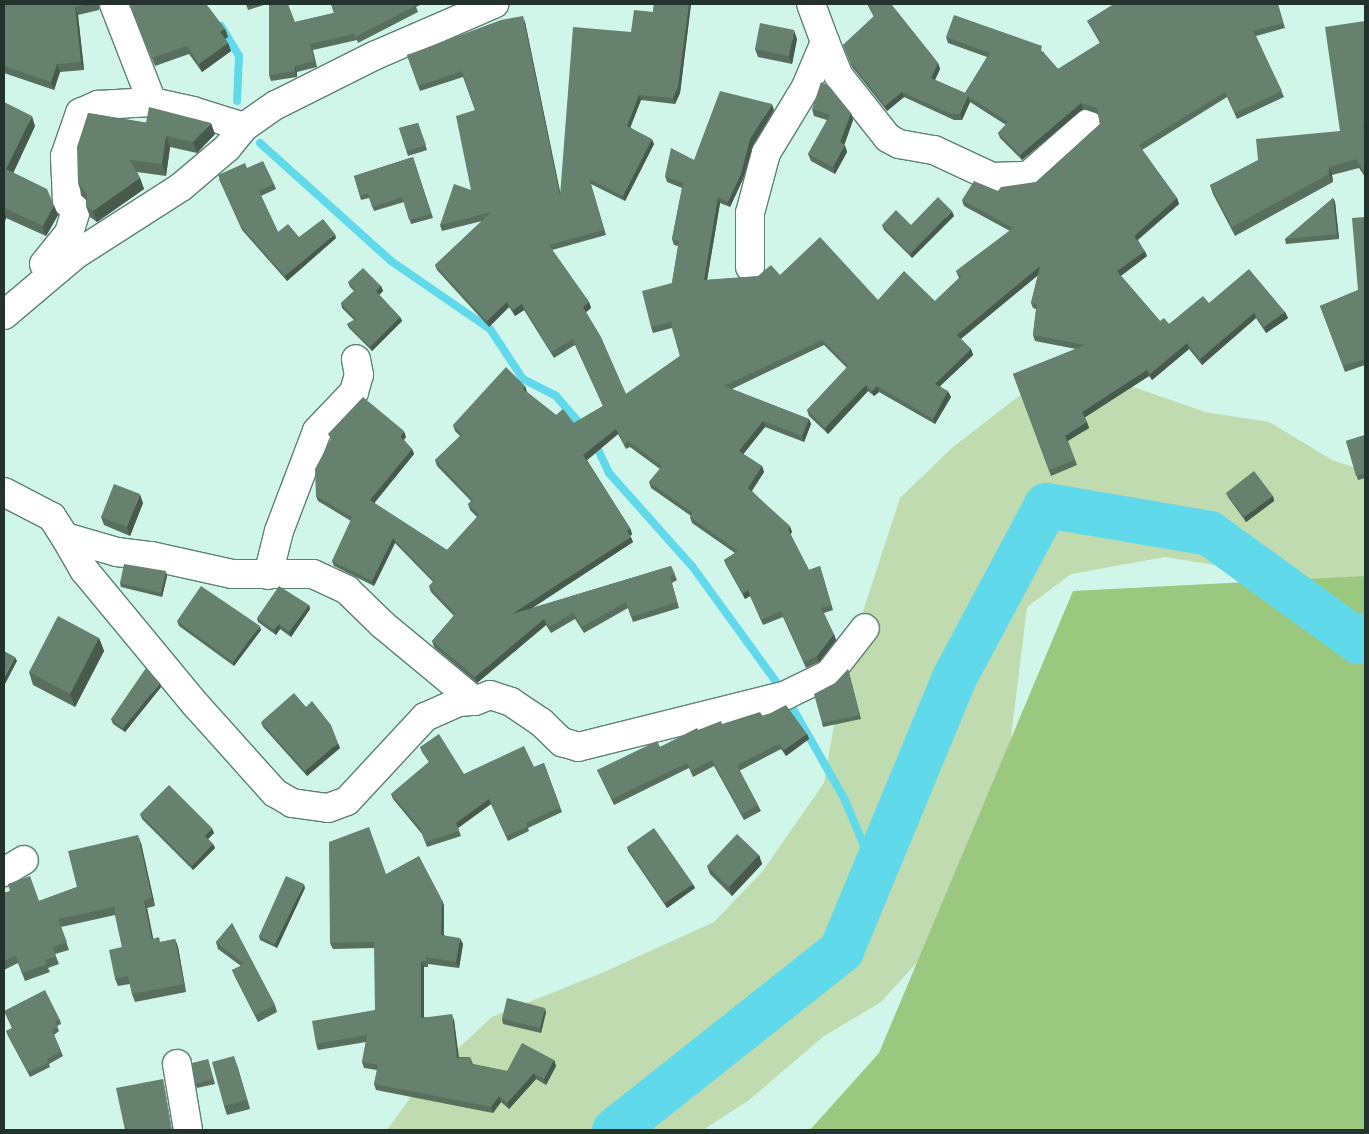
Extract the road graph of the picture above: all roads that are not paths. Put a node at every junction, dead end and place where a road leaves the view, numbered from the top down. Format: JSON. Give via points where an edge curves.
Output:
{"nodes":[{"id":1,"x":114,"y":4,"type":"edge"},
{"id":2,"x":494,"y":4,"type":"edge"},
{"id":3,"x":811,"y":4,"type":"edge"},
{"id":4,"x":825,"y":42,"type":"junction"},
{"id":5,"x":152,"y":102,"type":"junction"},
{"id":6,"x":1087,"y":124,"type":"dead end"},
{"id":7,"x":244,"y":127,"type":"junction"},
{"id":8,"x":750,"y":267,"type":"dead end"},
{"id":9,"x":32,"y":289,"type":"junction"},
{"id":10,"x":4,"y":315,"type":"edge"},
{"id":11,"x":356,"y":360,"type":"dead end"},
{"id":12,"x":4,"y":492,"type":"edge"},
{"id":13,"x":65,"y":536,"type":"junction"},
{"id":14,"x":268,"y":575,"type":"junction"},
{"id":15,"x":865,"y":628,"type":"dead end"},
{"id":16,"x":476,"y":701,"type":"junction"},
{"id":17,"x":177,"y":1064,"type":"dead end"},
{"id":18,"x":188,"y":1130,"type":"edge"}],
"edges":[{"from":1,"to":5,"type":"street"},
{"from":2,"to":7,"type":"street","via":[[350,68],[276,105]]},
{"from":3,"to":4,"type":"street"},
{"from":4,"to":6,"type":"street","via":[[838,75],[888,138],[898,144],[934,150],[992,177],[1028,176]]},
{"from":4,"to":8,"type":"street","via":[[806,87],[766,153],[750,213]]},
{"from":5,"to":7,"type":"street"},
{"from":5,"to":9,"type":"street","via":[[98,105],[80,113],[66,156],[67,202],[76,210],[69,234],[42,266]]},
{"from":7,"to":9,"type":"street","via":[[227,148],[181,187],[74,255]]},
{"from":9,"to":10,"type":"street"},
{"from":11,"to":14,"type":"street","via":[[359,375],[354,392],[316,431],[279,531]]},
{"from":12,"to":13,"type":"street","via":[[52,517]]},
{"from":13,"to":14,"type":"street","via":[[117,552],[232,574]]},
{"from":13,"to":16,"type":"street","via":[[85,571],[196,705],[275,793],[292,802],[328,808],[347,801],[425,717],[459,702]]},
{"from":14,"to":16,"type":"street","via":[[313,574],[347,590],[383,625]]},
{"from":15,"to":16,"type":"street","via":[[829,674],[786,695],[578,747],[562,742],[542,722],[511,702],[490,695]]},
{"from":17,"to":18,"type":"street"}]}
